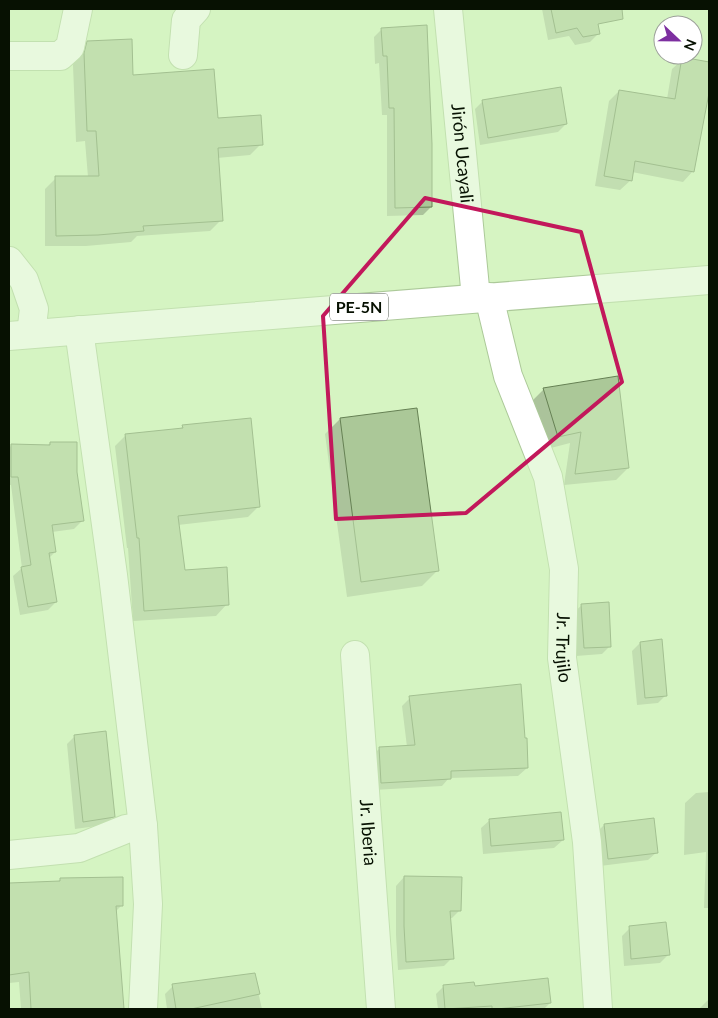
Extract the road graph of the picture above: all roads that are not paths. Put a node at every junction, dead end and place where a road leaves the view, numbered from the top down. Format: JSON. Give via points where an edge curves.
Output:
{"nodes":[{"id":1,"x":78,"y":9,"type":"edge"},
{"id":2,"x":196,"y":9,"type":"edge"},
{"id":3,"x":448,"y":9,"type":"edge"},
{"id":4,"x":182,"y":55,"type":"dead end"},
{"id":5,"x":9,"y":56,"type":"edge"},
{"id":6,"x":9,"y":261,"type":"edge"},
{"id":7,"x":709,"y":280,"type":"edge"},
{"id":8,"x":483,"y":297,"type":"junction"},
{"id":9,"x":79,"y":330,"type":"junction"},
{"id":10,"x":20,"y":335,"type":"edge"},
{"id":11,"x":355,"y":654,"type":"dead end"},
{"id":12,"x":143,"y":826,"type":"junction"},
{"id":13,"x":9,"y":855,"type":"edge"},
{"id":14,"x":143,"y":1009,"type":"edge"},
{"id":15,"x":381,"y":1009,"type":"edge"},
{"id":16,"x":598,"y":1009,"type":"edge"}],
"edges":[{"from":1,"to":5,"type":"main road","via":[[70,48],[60,56]]},
{"from":2,"to":4,"type":"main road","via":[[186,20]]},
{"from":3,"to":8,"type":"main road","name":"Jirón Ucayali"},
{"from":6,"to":10,"type":"main road","via":[[24,280],[34,309]]},
{"from":7,"to":8,"type":"main road","number":"PE-5N"},
{"from":8,"to":9,"type":"main road","number":"PE-5N"},
{"from":8,"to":16,"type":"main road","name":"Jr. Trujilo","via":[[508,376],[548,477],[564,569],[562,658],[587,842]]},
{"from":9,"to":10,"type":"main road","number":"PE-5N"},
{"from":9,"to":12,"type":"main road"},
{"from":11,"to":15,"type":"main road","name":"Jr. Iberia"},
{"from":12,"to":13,"type":"main road","via":[[126,829],[79,848]]},
{"from":12,"to":14,"type":"main road","via":[[148,904]]}]}
